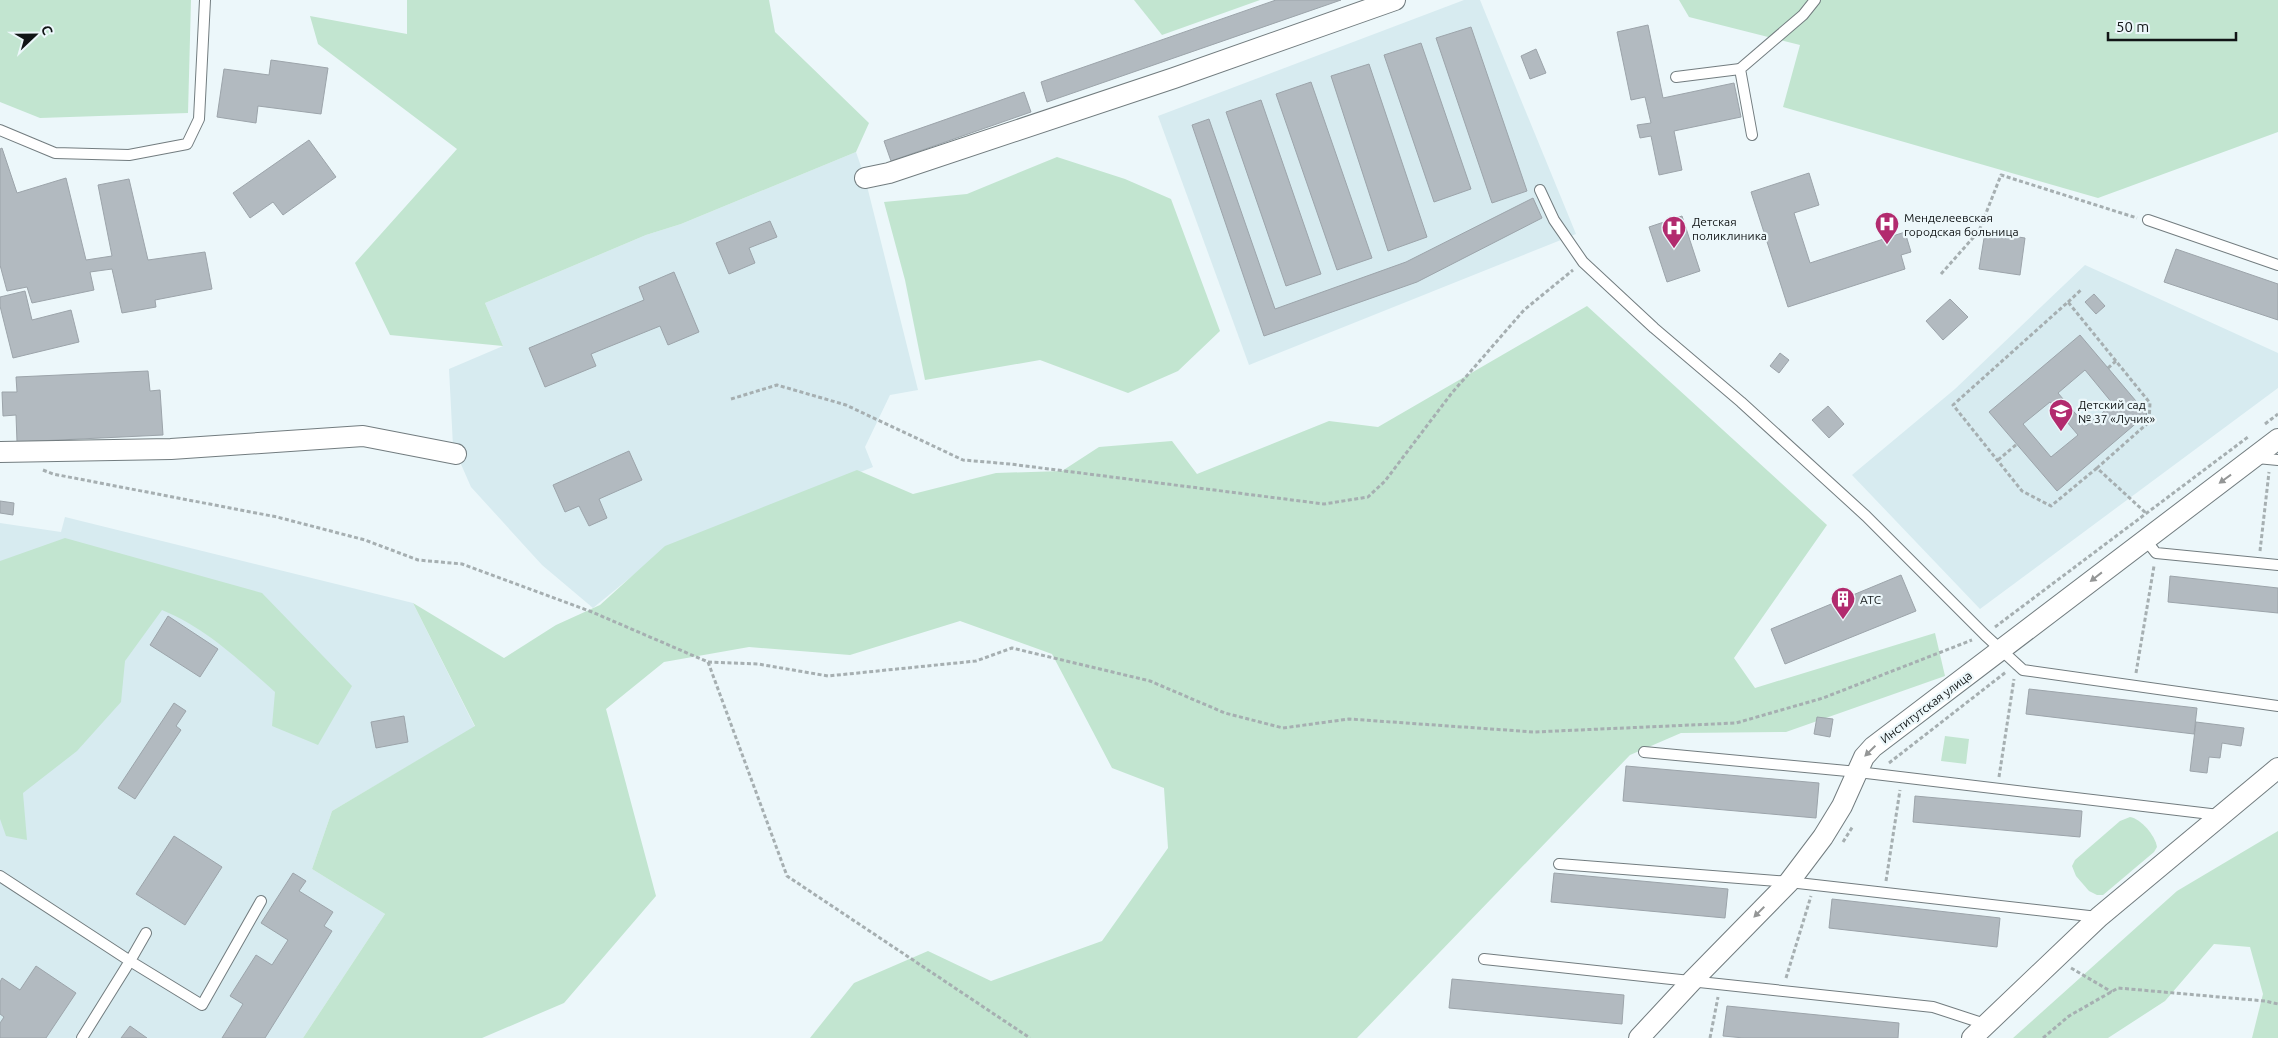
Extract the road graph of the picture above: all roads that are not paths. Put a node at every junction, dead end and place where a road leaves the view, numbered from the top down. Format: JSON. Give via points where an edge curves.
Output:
{"nodes":[{"id":1,"x":205,"y":0,"type":"edge"},
{"id":2,"x":1395,"y":0,"type":"edge"},
{"id":3,"x":1815,"y":0,"type":"edge"},
{"id":4,"x":1740,"y":69,"type":"junction"},
{"id":5,"x":1676,"y":77,"type":"dead end"},
{"id":6,"x":0,"y":130,"type":"edge"},
{"id":7,"x":1752,"y":135,"type":"dead end"},
{"id":8,"x":865,"y":178,"type":"dead end"},
{"id":9,"x":1540,"y":190,"type":"dead end"},
{"id":10,"x":2148,"y":220,"type":"road end"},
{"id":11,"x":2278,"y":265,"type":"edge"},
{"id":12,"x":2278,"y":440,"type":"edge"},
{"id":13,"x":0,"y":452,"type":"edge"},
{"id":14,"x":456,"y":454,"type":"dead end"},
{"id":15,"x":2268,"y":459,"type":"edge"},
{"id":16,"x":2151,"y":546,"type":"junction"},
{"id":17,"x":2278,"y":565,"type":"edge"},
{"id":18,"x":2001,"y":650,"type":"junction"},
{"id":19,"x":2278,"y":706,"type":"edge"},
{"id":20,"x":1644,"y":752,"type":"dead end"},
{"id":21,"x":2278,"y":768,"type":"edge"},
{"id":22,"x":1866,"y":773,"type":"junction"},
{"id":23,"x":2220,"y":815,"type":"junction"},
{"id":24,"x":1559,"y":864,"type":"dead end"},
{"id":25,"x":0,"y":876,"type":"edge"},
{"id":26,"x":1789,"y":882,"type":"junction"},
{"id":27,"x":261,"y":901,"type":"dead end"},
{"id":28,"x":2100,"y":917,"type":"junction"},
{"id":29,"x":146,"y":933,"type":"dead end"},
{"id":30,"x":1484,"y":959,"type":"dead end"},
{"id":31,"x":130,"y":961,"type":"junction"},
{"id":32,"x":1692,"y":981,"type":"junction"},
{"id":33,"x":1978,"y":1031,"type":"edge"},
{"id":34,"x":82,"y":1038,"type":"edge"},
{"id":35,"x":1639,"y":1038,"type":"edge"}],
"edges":[{"from":1,"to":6,"type":"lane","via":[[199,119],[187,144],[129,155],[55,153]]},
{"from":2,"to":8,"type":"street","via":[[1174,78],[889,173]]},
{"from":3,"to":4,"type":"lane","via":[[1803,15]]},
{"from":4,"to":5,"type":"lane"},
{"from":4,"to":7,"type":"lane"},
{"from":9,"to":18,"type":"lane","via":[[1554,220],[1583,262],[1858,510]]},
{"from":10,"to":11,"type":"lane"},
{"from":12,"to":15,"type":"street","name":"Институтская улица"},
{"from":13,"to":14,"type":"street","via":[[171,449],[363,436]]},
{"from":15,"to":16,"type":"street","name":"Институтская улица","one_way":true,"via":[[2161,527]]},
{"from":16,"to":17,"type":"lane"},
{"from":16,"to":18,"type":"street","name":"Институтская улица","one_way":true},
{"from":18,"to":19,"type":"lane","via":[[2023,670]]},
{"from":18,"to":22,"type":"street","name":"Институтская улица","one_way":true,"via":[[1873,747],[1864,757]]},
{"from":20,"to":22,"type":"lane"},
{"from":21,"to":23,"type":"street"},
{"from":22,"to":23,"type":"lane"},
{"from":22,"to":26,"type":"street","name":"Институтская улица"},
{"from":23,"to":28,"type":"street"},
{"from":24,"to":26,"type":"lane"},
{"from":25,"to":31,"type":"lane"},
{"from":26,"to":28,"type":"lane"},
{"from":26,"to":32,"type":"street","name":"Институтская улица","one_way":true},
{"from":27,"to":31,"type":"lane","via":[[202,1005]]},
{"from":28,"to":33,"type":"street"},
{"from":29,"to":31,"type":"lane"},
{"from":30,"to":32,"type":"lane"},
{"from":31,"to":34,"type":"lane"},
{"from":32,"to":33,"type":"lane","via":[[1933,1007]]},
{"from":32,"to":35,"type":"street","name":"Институтская улица"}]}
